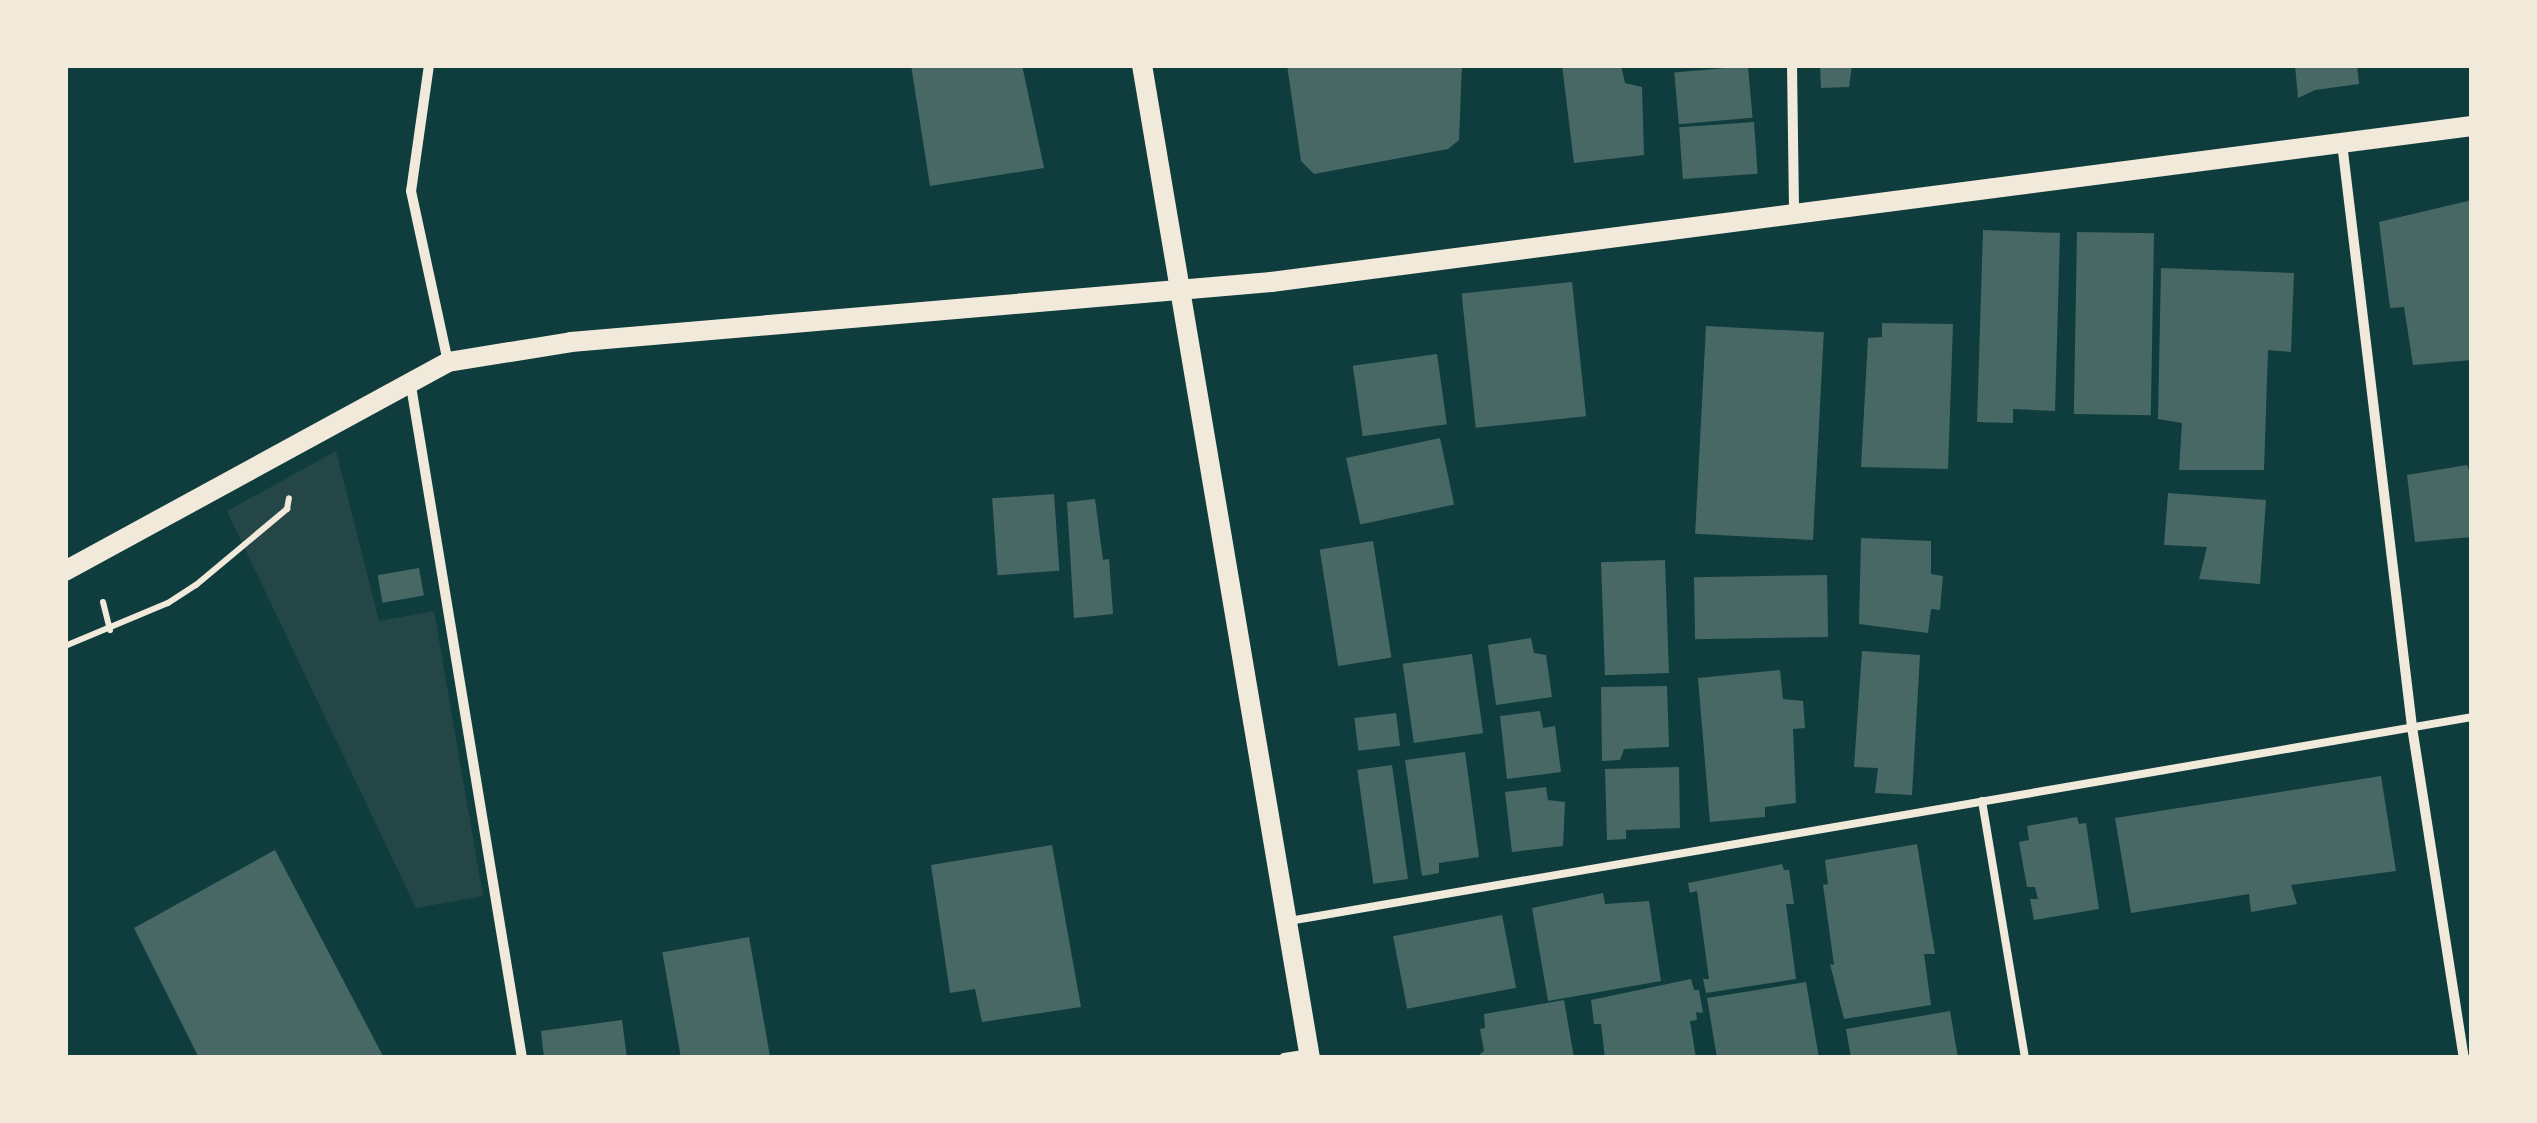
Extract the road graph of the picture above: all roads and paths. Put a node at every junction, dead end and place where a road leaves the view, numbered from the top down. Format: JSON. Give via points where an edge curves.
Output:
{"nodes":[{"id":1,"x":429,"y":65,"type":"edge"},
{"id":2,"x":1142,"y":65,"type":"edge"},
{"id":3,"x":1792,"y":65,"type":"edge"},
{"id":4,"x":2472,"y":126,"type":"edge"},
{"id":5,"x":2342,"y":142,"type":"junction"},
{"id":6,"x":1794,"y":214,"type":"junction"},
{"id":7,"x":1178,"y":288,"type":"junction"},
{"id":8,"x":448,"y":362,"type":"junction"},
{"id":9,"x":410,"y":379,"type":"junction"},
{"id":10,"x":275,"y":454,"type":"junction"},
{"id":11,"x":65,"y":572,"type":"edge"},
{"id":12,"x":102,"y":596,"type":"dead end"},
{"id":13,"x":110,"y":630,"type":"junction"},
{"id":14,"x":65,"y":646,"type":"edge"},
{"id":15,"x":2472,"y":716,"type":"edge"},
{"id":16,"x":2412,"y":727,"type":"junction"},
{"id":17,"x":1982,"y":800,"type":"junction"},
{"id":18,"x":1288,"y":921,"type":"junction"},
{"id":19,"x":1310,"y":1056,"type":"edge"},
{"id":20,"x":522,"y":1058,"type":"edge"},
{"id":21,"x":1284,"y":1058,"type":"edge"},
{"id":22,"x":2025,"y":1058,"type":"edge"},
{"id":23,"x":2464,"y":1058,"type":"edge"}],
"edges":[{"from":1,"to":8,"type":"street","via":[[411,191]]},
{"from":2,"to":7,"type":"main road"},
{"from":3,"to":6,"type":"street"},
{"from":4,"to":5,"type":"main road"},
{"from":5,"to":6,"type":"main road"},
{"from":5,"to":16,"type":"street"},
{"from":6,"to":7,"type":"main road","via":[[1270,282]]},
{"from":7,"to":8,"type":"main road","via":[[572,342]]},
{"from":7,"to":18,"type":"main road"},
{"from":8,"to":9,"type":"main road"},
{"from":9,"to":10,"type":"main road"},
{"from":9,"to":20,"type":"street"},
{"from":10,"to":11,"type":"main road"},
{"from":10,"to":13,"type":"path","via":[[289,491],[287,509],[196,585]]},
{"from":12,"to":13,"type":"path"},
{"from":13,"to":14,"type":"path"},
{"from":15,"to":16,"type":"lane"},
{"from":16,"to":17,"type":"lane"},
{"from":16,"to":23,"type":"street"},
{"from":17,"to":18,"type":"lane"},
{"from":17,"to":22,"type":"lane"},
{"from":18,"to":19,"type":"main road"},
{"from":19,"to":21,"type":"street"}]}
